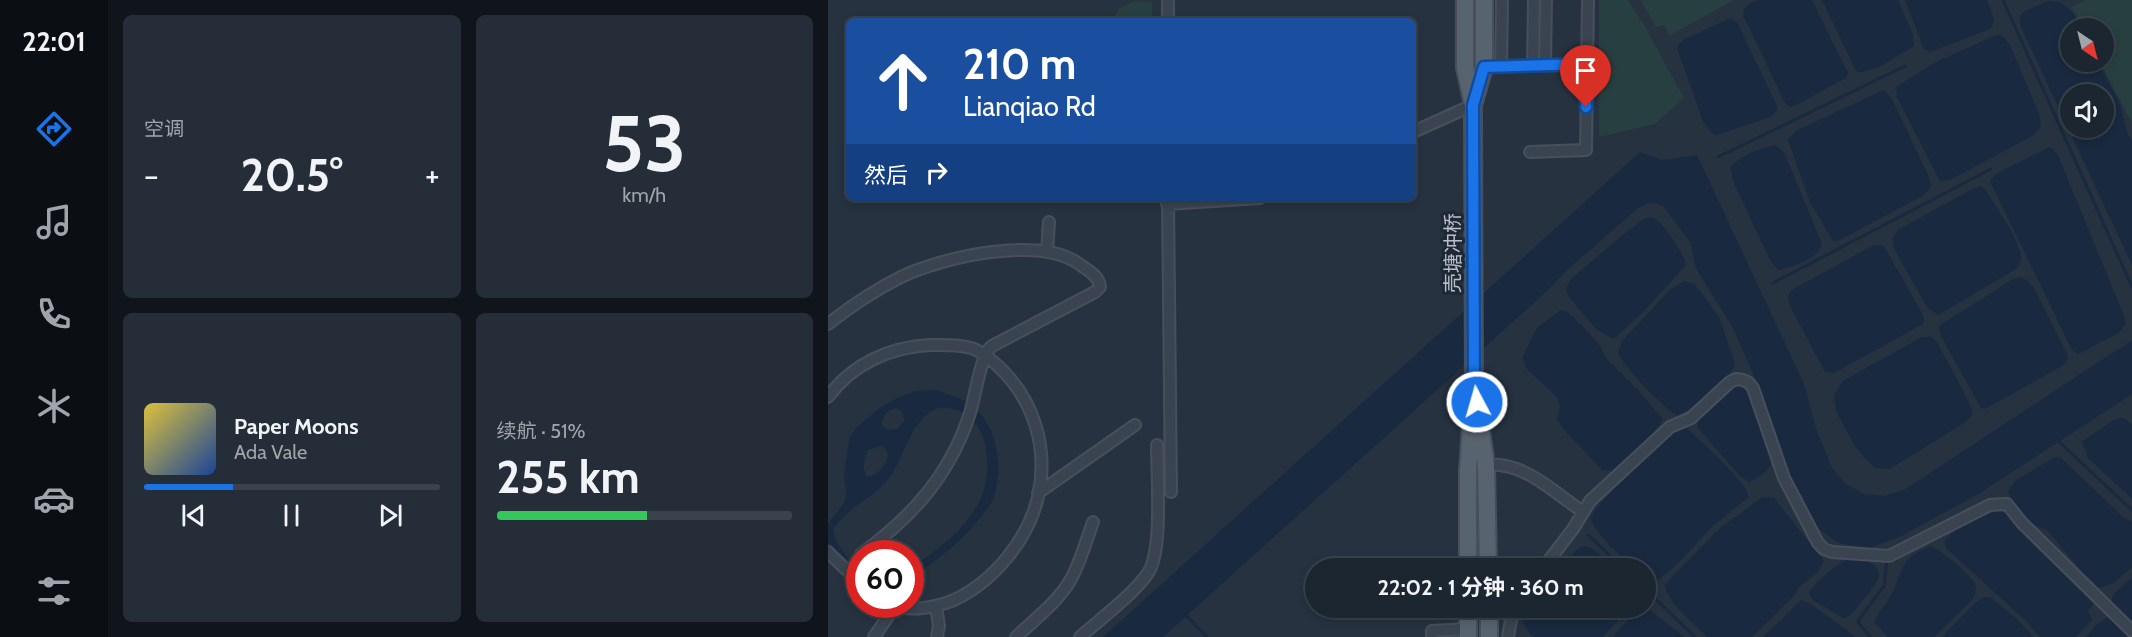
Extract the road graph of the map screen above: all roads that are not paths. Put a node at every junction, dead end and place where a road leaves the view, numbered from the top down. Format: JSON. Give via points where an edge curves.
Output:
{"nodes":[{"id":1,"x":1168,"y":0,"type":"edge"},
{"id":2,"x":1465,"y":0,"type":"edge"},
{"id":3,"x":1484,"y":0,"type":"edge"},
{"id":4,"x":1502,"y":0,"type":"edge"},
{"id":5,"x":1534,"y":0,"type":"edge"},
{"id":6,"x":1546,"y":0,"type":"edge"},
{"id":7,"x":1588,"y":0,"type":"edge"},
{"id":8,"x":1168,"y":18,"type":"edge"},
{"id":9,"x":1587,"y":64,"type":"junction"},
{"id":10,"x":1545,"y":65,"type":"junction"},
{"id":11,"x":1533,"y":66,"type":"junction"},
{"id":12,"x":1484,"y":67,"type":"junction"},
{"id":13,"x":1501,"y":67,"type":"junction"},
{"id":14,"x":1473,"y":105,"type":"junction"},
{"id":15,"x":1416,"y":131,"type":"edge"},
{"id":16,"x":1530,"y":152,"type":"dead end"},
{"id":17,"x":1168,"y":201,"type":"edge"},
{"id":18,"x":1049,"y":222,"type":"dead end"},
{"id":19,"x":1047,"y":252,"type":"junction"},
{"id":20,"x":828,"y":324,"type":"edge"},
{"id":21,"x":985,"y":356,"type":"junction"},
{"id":22,"x":1474,"y":381,"type":"junction"},
{"id":23,"x":828,"y":397,"type":"edge"},
{"id":24,"x":1135,"y":425,"type":"dead end"},
{"id":25,"x":1157,"y":445,"type":"dead end"},
{"id":26,"x":1486,"y":465,"type":"junction"},
{"id":27,"x":1172,"y":492,"type":"dead end"},
{"id":28,"x":1038,"y":493,"type":"junction"},
{"id":29,"x":1583,"y":512,"type":"junction"},
{"id":30,"x":1092,"y":522,"type":"dead end"},
{"id":31,"x":880,"y":540,"type":"edge"},
{"id":32,"x":828,"y":552,"type":"edge"},
{"id":33,"x":1468,"y":558,"type":"edge"},
{"id":34,"x":1488,"y":558,"type":"edge"},
{"id":35,"x":1552,"y":558,"type":"edge"},
{"id":36,"x":846,"y":569,"type":"edge"},
{"id":37,"x":924,"y":606,"type":"edge"},
{"id":38,"x":936,"y":606,"type":"junction"},
{"id":39,"x":885,"y":618,"type":"edge"},
{"id":40,"x":1489,"y":618,"type":"edge"},
{"id":41,"x":1511,"y":618,"type":"edge"},
{"id":42,"x":2132,"y":631,"type":"edge"},
{"id":43,"x":1468,"y":633,"type":"edge"},
{"id":44,"x":874,"y":637,"type":"edge"},
{"id":45,"x":937,"y":637,"type":"edge"},
{"id":46,"x":1016,"y":637,"type":"edge"},
{"id":47,"x":1080,"y":637,"type":"edge"},
{"id":48,"x":1432,"y":637,"type":"edge"},
{"id":49,"x":1489,"y":637,"type":"edge"},
{"id":50,"x":1508,"y":637,"type":"edge"}],
"edges":[{"from":1,"to":8,"type":"street"},
{"from":2,"to":14,"type":"main road","via":[[1465,68]]},
{"from":3,"to":12,"type":"main road"},
{"from":4,"to":13,"type":"street"},
{"from":5,"to":11,"type":"street"},
{"from":6,"to":10,"type":"street"},
{"from":7,"to":9,"type":"street"},
{"from":9,"to":10,"type":"street"},
{"from":9,"to":16,"type":"street","via":[[1586,150]]},
{"from":10,"to":11,"type":"street"},
{"from":11,"to":13,"type":"street"},
{"from":12,"to":13,"type":"street"},
{"from":12,"to":14,"type":"main road"},
{"from":14,"to":15,"type":"street"},
{"from":14,"to":22,"type":"main road","name":"壳塘冲桥"},
{"from":17,"to":27,"type":"street"},
{"from":18,"to":19,"type":"street"},
{"from":19,"to":20,"type":"street","via":[[998,250],[903,276],[861,299]]},
{"from":19,"to":21,"type":"street","via":[[1075,261],[1093,274],[1100,287],[992,346]]},
{"from":21,"to":23,"type":"street","via":[[972,348],[947,345],[894,350],[846,376]]},
{"from":21,"to":28,"type":"street","via":[[1012,379],[1036,423],[1041,474]]},
{"from":21,"to":31,"type":"street","via":[[964,428],[946,468],[909,515]]},
{"from":22,"to":26,"type":"main road"},
{"from":22,"to":33,"type":"main road"},
{"from":24,"to":28,"type":"street"},
{"from":25,"to":47,"type":"street","via":[[1154,561],[1141,582]]},
{"from":26,"to":29,"type":"street","via":[[1517,469]]},
{"from":26,"to":34,"type":"main road"},
{"from":28,"to":38,"type":"street","via":[[1029,522],[1002,564],[964,595]]},
{"from":29,"to":35,"type":"street"},
{"from":29,"to":42,"type":"street","via":[[1590,501],[1671,427],[1691,418],[1730,382],[1743,380],[1753,388],[1784,478],[1824,549],[1889,556],[1990,505],[2007,504]]},
{"from":30,"to":46,"type":"street","via":[[1071,580]]},
{"from":32,"to":36,"type":"street"},
{"from":37,"to":38,"type":"street"},
{"from":38,"to":45,"type":"street"},
{"from":39,"to":44,"type":"street"},
{"from":40,"to":49,"type":"main road"},
{"from":41,"to":50,"type":"street"},
{"from":43,"to":48,"type":"street","via":[[1432,631]]}]}
